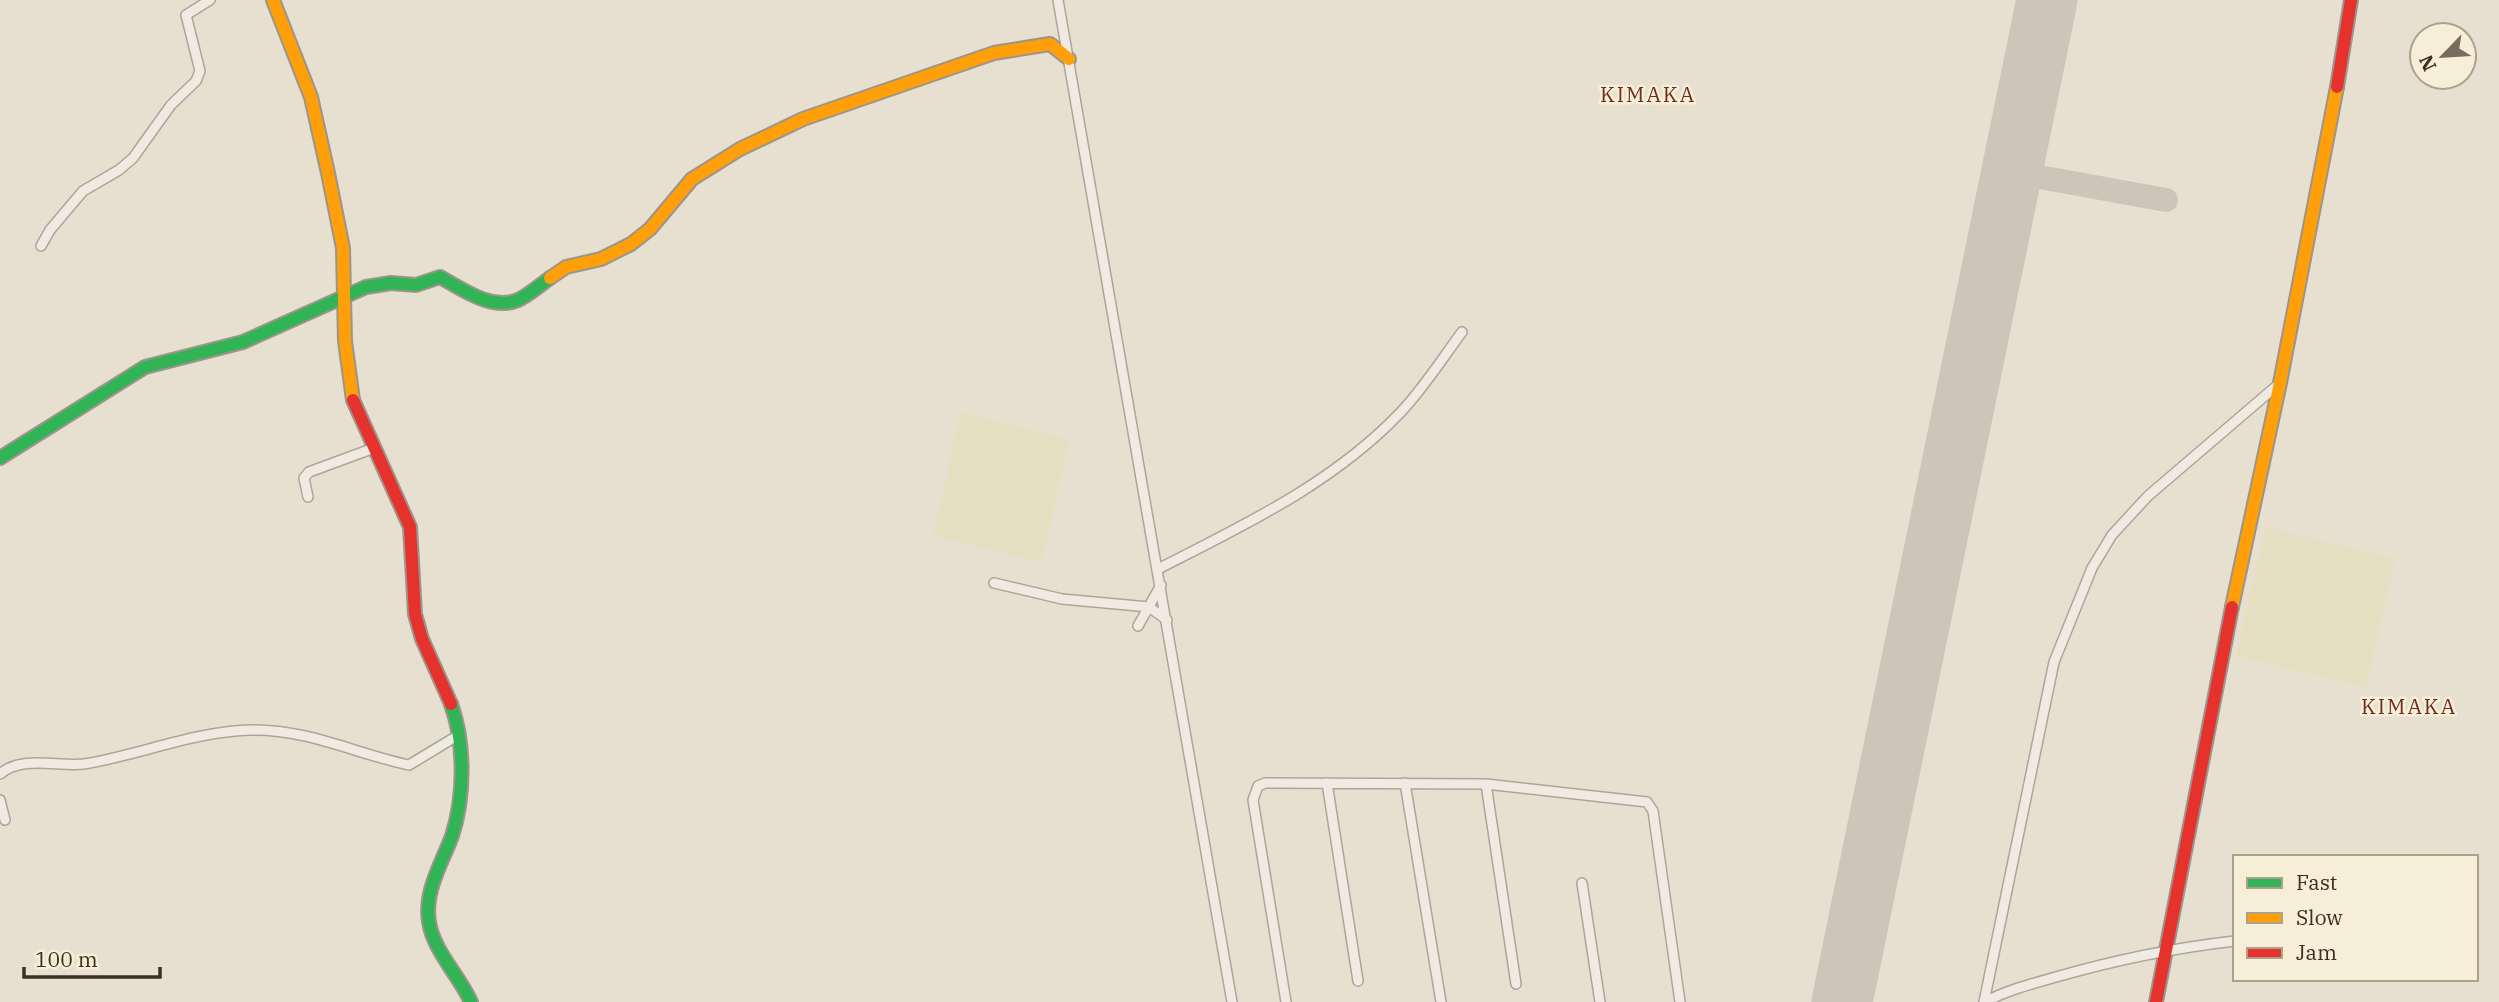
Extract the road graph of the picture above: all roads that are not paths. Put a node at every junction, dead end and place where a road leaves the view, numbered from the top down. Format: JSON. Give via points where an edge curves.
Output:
{"nodes":[{"id":1,"x":210,"y":0,"type":"edge"},
{"id":2,"x":273,"y":0,"type":"edge"},
{"id":3,"x":1058,"y":0,"type":"edge"},
{"id":4,"x":2351,"y":0,"type":"edge"},
{"id":5,"x":1069,"y":59,"type":"junction"},
{"id":6,"x":41,"y":246,"type":"dead end"},
{"id":7,"x":345,"y":296,"type":"junction"},
{"id":8,"x":1462,"y":332,"type":"dead end"},
{"id":9,"x":2280,"y":383,"type":"junction"},
{"id":10,"x":374,"y":448,"type":"junction"},
{"id":11,"x":0,"y":458,"type":"edge"},
{"id":12,"x":308,"y":497,"type":"dead end"},
{"id":13,"x":1158,"y":569,"type":"junction"},
{"id":14,"x":994,"y":583,"type":"dead end"},
{"id":15,"x":1161,"y":585,"type":"junction"},
{"id":16,"x":1149,"y":607,"type":"junction"},
{"id":17,"x":1167,"y":620,"type":"junction"},
{"id":18,"x":1138,"y":626,"type":"dead end"},
{"id":19,"x":457,"y":736,"type":"junction"},
{"id":20,"x":0,"y":774,"type":"edge"},
{"id":21,"x":1327,"y":783,"type":"junction"},
{"id":22,"x":1405,"y":783,"type":"junction"},
{"id":23,"x":1486,"y":784,"type":"junction"},
{"id":24,"x":0,"y":800,"type":"edge"},
{"id":25,"x":5,"y":820,"type":"dead end"},
{"id":26,"x":1582,"y":883,"type":"dead end"},
{"id":27,"x":2233,"y":941,"type":"edge"},
{"id":28,"x":2166,"y":948,"type":"junction"},
{"id":29,"x":1358,"y":981,"type":"dead end"},
{"id":30,"x":1516,"y":984,"type":"dead end"},
{"id":31,"x":471,"y":1002,"type":"edge"},
{"id":32,"x":1232,"y":1002,"type":"edge"},
{"id":33,"x":1286,"y":1002,"type":"edge"},
{"id":34,"x":1441,"y":1002,"type":"edge"},
{"id":35,"x":1600,"y":1002,"type":"edge"},
{"id":36,"x":1680,"y":1002,"type":"edge"},
{"id":37,"x":1984,"y":1002,"type":"edge"},
{"id":38,"x":2156,"y":1002,"type":"edge"}],
"edges":[{"from":1,"to":6,"type":"street","via":[[186,15],[200,71],[196,82],[171,105],[133,158],[83,191]]},
{"from":2,"to":7,"type":"street","via":[[311,97],[343,248]]},
{"from":3,"to":5,"type":"street"},
{"from":4,"to":9,"type":"street"},
{"from":5,"to":7,"type":"street","via":[[1050,44],[993,53],[803,118],[692,179],[650,229],[631,244],[601,259],[566,267],[516,301],[491,302],[440,277],[416,285],[366,287]]},
{"from":5,"to":13,"type":"street"},
{"from":7,"to":10,"type":"street","via":[[345,341],[354,404]]},
{"from":7,"to":11,"type":"street","via":[[243,342],[145,367]]},
{"from":8,"to":13,"type":"street","via":[[1401,412],[1325,478]]},
{"from":9,"to":28,"type":"street","via":[[2235,585]]},
{"from":9,"to":37,"type":"street","via":[[2147,496],[2112,535],[2092,568],[2054,662]]},
{"from":10,"to":12,"type":"street","via":[[309,472],[304,478]]},
{"from":10,"to":19,"type":"street","via":[[410,527],[410,594],[431,664],[456,720]]},
{"from":13,"to":15,"type":"street"},
{"from":14,"to":16,"type":"street","via":[[1062,599]]},
{"from":15,"to":16,"type":"street"},
{"from":15,"to":17,"type":"street"},
{"from":16,"to":17,"type":"street"},
{"from":16,"to":18,"type":"street"},
{"from":17,"to":32,"type":"street"},
{"from":19,"to":20,"type":"street","via":[[409,765],[328,741],[252,730],[80,764],[21,765]]},
{"from":19,"to":31,"type":"street","via":[[456,822],[430,895],[428,920],[434,940]]},
{"from":21,"to":22,"type":"street"},
{"from":21,"to":29,"type":"street"},
{"from":21,"to":33,"type":"street","via":[[1265,783],[1254,792]]},
{"from":22,"to":23,"type":"street"},
{"from":22,"to":34,"type":"street"},
{"from":23,"to":30,"type":"street"},
{"from":23,"to":36,"type":"street","via":[[1640,799],[1650,804]]},
{"from":24,"to":25,"type":"street"},
{"from":26,"to":35,"type":"street"},
{"from":27,"to":28,"type":"street"},
{"from":28,"to":37,"type":"street"},
{"from":28,"to":38,"type":"street"}]}
